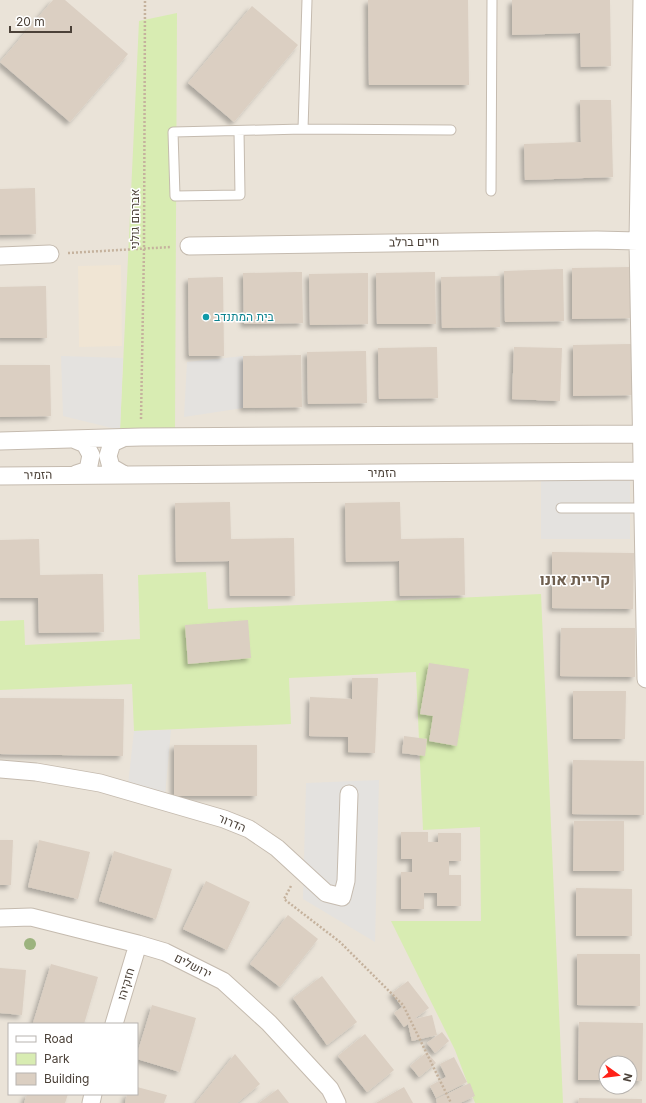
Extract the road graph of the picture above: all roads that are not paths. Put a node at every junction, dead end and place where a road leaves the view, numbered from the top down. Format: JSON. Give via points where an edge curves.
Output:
{"nodes":[{"id":1,"x":307,"y":0,"type":"edge"},
{"id":2,"x":492,"y":0,"type":"edge"},
{"id":3,"x":642,"y":0,"type":"edge"},
{"id":4,"x":303,"y":129,"type":"junction"},
{"id":5,"x":239,"y":130,"type":"junction"},
{"id":6,"x":451,"y":130,"type":"dead end"},
{"id":7,"x":491,"y":192,"type":"dead end"},
{"id":8,"x":638,"y":241,"type":"junction"},
{"id":9,"x":189,"y":246,"type":"road end"},
{"id":10,"x":50,"y":254,"type":"road end"},
{"id":11,"x":0,"y":256,"type":"edge"},
{"id":12,"x":641,"y":434,"type":"junction"},
{"id":13,"x":123,"y":438,"type":"junction"},
{"id":14,"x":73,"y":439,"type":"junction"},
{"id":15,"x":0,"y":441,"type":"edge"},
{"id":16,"x":642,"y":471,"type":"junction"},
{"id":17,"x":76,"y":474,"type":"junction"},
{"id":18,"x":123,"y":474,"type":"junction"},
{"id":19,"x":0,"y":476,"type":"edge"},
{"id":20,"x":561,"y":508,"type":"dead end"},
{"id":21,"x":643,"y":508,"type":"junction"},
{"id":22,"x":646,"y":679,"type":"edge"},
{"id":23,"x":0,"y":769,"type":"edge"},
{"id":24,"x":349,"y":794,"type":"dead end"},
{"id":25,"x":0,"y":918,"type":"edge"},
{"id":26,"x":138,"y":944,"type":"junction"},
{"id":27,"x":114,"y":1023,"type":"edge"},
{"id":28,"x":337,"y":1103,"type":"edge"}],
"edges":[{"from":1,"to":4,"type":"lane"},
{"from":2,"to":7,"type":"lane"},
{"from":3,"to":8,"type":"street"},
{"from":4,"to":5,"type":"lane"},
{"from":4,"to":6,"type":"lane"},
{"from":5,"to":5,"type":"lane","via":[[173,132],[174,196],[240,195]]},
{"from":8,"to":9,"type":"street","name":"חיים ברלב"},
{"from":8,"to":12,"type":"street"},
{"from":10,"to":11,"type":"street"},
{"from":12,"to":13,"type":"street"},
{"from":12,"to":16,"type":"street"},
{"from":13,"to":14,"type":"street"},
{"from":13,"to":18,"type":"street","via":[[112,443],[108,456],[112,467]]},
{"from":14,"to":15,"type":"street"},
{"from":14,"to":17,"type":"street","via":[[85,444],[90,455],[88,470]]},
{"from":16,"to":18,"type":"street","name":"הזמיר"},
{"from":16,"to":21,"type":"street"},
{"from":17,"to":18,"type":"street","name":"הזמיר"},
{"from":17,"to":19,"type":"street","name":"הזמיר"},
{"from":20,"to":21,"type":"lane"},
{"from":21,"to":22,"type":"street"},
{"from":23,"to":24,"type":"street","name":"הדרור","via":[[36,772],[100,783],[224,818],[249,829],[277,848],[326,893],[342,897],[346,881]]},
{"from":25,"to":26,"type":"street","name":"ירושלים","via":[[32,917]]},
{"from":26,"to":27,"type":"street","name":"חזקיהו"},
{"from":26,"to":28,"type":"street","name":"ירושלים","via":[[165,952],[223,981],[269,1023],[330,1089]]}]}
